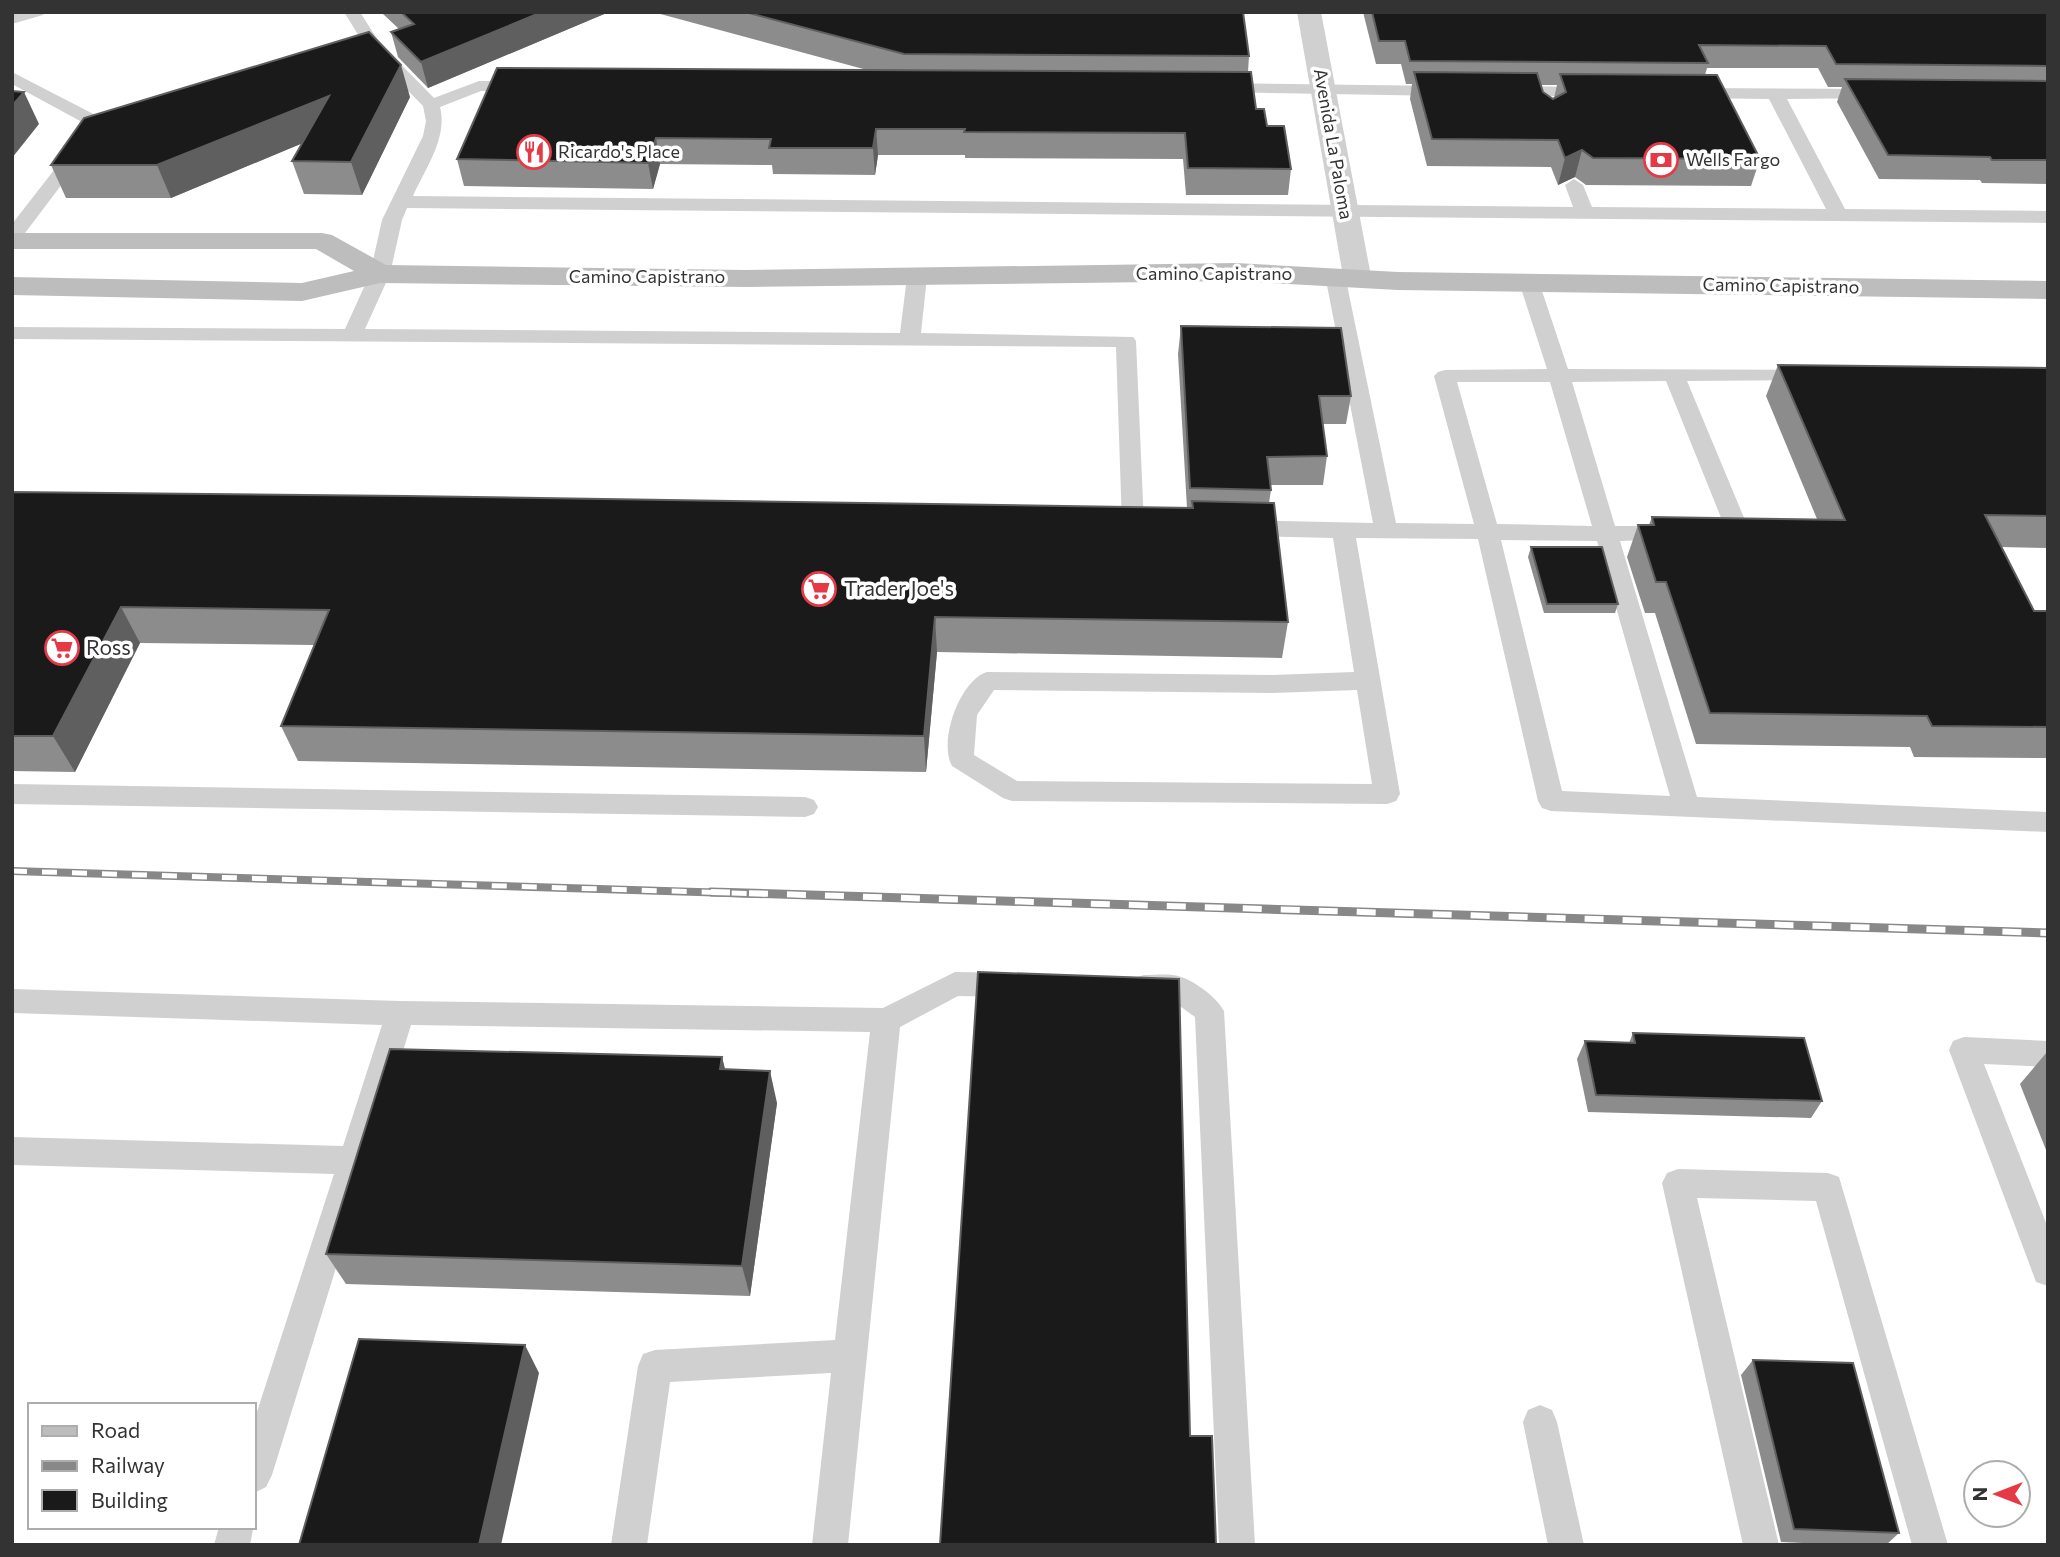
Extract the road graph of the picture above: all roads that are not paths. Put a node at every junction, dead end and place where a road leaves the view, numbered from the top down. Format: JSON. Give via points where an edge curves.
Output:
{"nodes":[{"id":1,"x":37,"y":12,"type":"edge"},
{"id":2,"x":352,"y":12,"type":"edge"},
{"id":3,"x":1310,"y":12,"type":"edge"},
{"id":4,"x":12,"y":19,"type":"edge"},
{"id":5,"x":12,"y":77,"type":"edge"},
{"id":6,"x":541,"y":86,"type":"edge"},
{"id":7,"x":1195,"y":88,"type":"edge"},
{"id":8,"x":1324,"y":90,"type":"junction"},
{"id":9,"x":1459,"y":91,"type":"edge"},
{"id":10,"x":1486,"y":91,"type":"edge"},
{"id":11,"x":1609,"y":92,"type":"edge"},
{"id":12,"x":1678,"y":93,"type":"edge"},
{"id":13,"x":1775,"y":93,"type":"junction"},
{"id":14,"x":1898,"y":95,"type":"edge"},
{"id":15,"x":431,"y":104,"type":"junction"},
{"id":16,"x":1574,"y":185,"type":"edge"},
{"id":17,"x":400,"y":202,"type":"junction"},
{"id":18,"x":1344,"y":211,"type":"junction"},
{"id":19,"x":1585,"y":213,"type":"junction"},
{"id":20,"x":1838,"y":214,"type":"junction"},
{"id":21,"x":2048,"y":217,"type":"edge"},
{"id":22,"x":12,"y":239,"type":"edge"},
{"id":23,"x":380,"y":274,"type":"junction"},
{"id":24,"x":917,"y":276,"type":"junction"},
{"id":25,"x":1346,"y":276,"type":"junction"},
{"id":26,"x":1529,"y":282,"type":"junction"},
{"id":27,"x":12,"y":286,"type":"edge"},
{"id":28,"x":2048,"y":290,"type":"edge"},
{"id":29,"x":12,"y":332,"type":"edge"},
{"id":30,"x":353,"y":333,"type":"junction"},
{"id":31,"x":910,"y":338,"type":"junction"},
{"id":32,"x":1674,"y":374,"type":"junction"},
{"id":33,"x":1826,"y":374,"type":"edge"},
{"id":34,"x":1559,"y":375,"type":"junction"},
{"id":35,"x":1107,"y":525,"type":"edge"},
{"id":36,"x":1133,"y":525,"type":"junction"},
{"id":37,"x":1159,"y":526,"type":"edge"},
{"id":38,"x":1222,"y":528,"type":"edge"},
{"id":39,"x":1386,"y":530,"type":"junction"},
{"id":40,"x":1343,"y":531,"type":"junction"},
{"id":41,"x":1488,"y":532,"type":"junction"},
{"id":42,"x":1605,"y":534,"type":"junction"},
{"id":43,"x":1369,"y":680,"type":"junction"},
{"id":44,"x":12,"y":794,"type":"edge"},
{"id":45,"x":805,"y":807,"type":"dead end"},
{"id":46,"x":1687,"y":807,"type":"junction"},
{"id":47,"x":2048,"y":822,"type":"edge"},
{"id":48,"x":1038,"y":985,"type":"edge"},
{"id":49,"x":1120,"y":986,"type":"edge"},
{"id":50,"x":12,"y":1001,"type":"edge"},
{"id":51,"x":400,"y":1013,"type":"junction"},
{"id":52,"x":886,"y":1020,"type":"junction"},
{"id":53,"x":2048,"y":1054,"type":"edge"},
{"id":54,"x":12,"y":1151,"type":"edge"},
{"id":55,"x":352,"y":1160,"type":"junction"},
{"id":56,"x":2048,"y":1271,"type":"edge"},
{"id":57,"x":850,"y":1356,"type":"junction"},
{"id":58,"x":1540,"y":1422,"type":"dead end"},
{"id":59,"x":256,"y":1469,"type":"edge"},
{"id":60,"x":629,"y":1545,"type":"edge"},
{"id":61,"x":830,"y":1545,"type":"edge"},
{"id":62,"x":1237,"y":1545,"type":"edge"},
{"id":63,"x":1566,"y":1545,"type":"edge"},
{"id":64,"x":1761,"y":1545,"type":"edge"},
{"id":65,"x":1930,"y":1545,"type":"edge"}],
"edges":[{"from":1,"to":4,"type":"lane"},
{"from":2,"to":15,"type":"lane","via":[[367,47]]},
{"from":3,"to":8,"type":"street","name":"Avenida La Paloma"},
{"from":5,"to":22,"type":"lane","via":[[105,122]]},
{"from":6,"to":15,"type":"lane","via":[[479,86]]},
{"from":7,"to":8,"type":"lane"},
{"from":8,"to":9,"type":"lane"},
{"from":8,"to":18,"type":"street","name":"Avenida La Paloma"},
{"from":10,"to":11,"type":"lane","via":[[1542,98]]},
{"from":12,"to":13,"type":"lane"},
{"from":13,"to":14,"type":"lane"},
{"from":13,"to":20,"type":"lane"},
{"from":15,"to":17,"type":"lane","via":[[432,136]]},
{"from":16,"to":19,"type":"lane"},
{"from":17,"to":18,"type":"lane"},
{"from":17,"to":23,"type":"lane"},
{"from":18,"to":19,"type":"lane"},
{"from":18,"to":25,"type":"street","name":"Avenida La Paloma"},
{"from":19,"to":20,"type":"lane"},
{"from":20,"to":21,"type":"lane"},
{"from":22,"to":23,"type":"main road","name":"Camino Capistrano","via":[[322,241]]},
{"from":23,"to":24,"type":"main road","name":"Camino Capistrano"},
{"from":23,"to":27,"type":"main road","name":"Camino Capistrano","via":[[302,292]]},
{"from":23,"to":30,"type":"lane"},
{"from":24,"to":25,"type":"main road","name":"Camino Capistrano","via":[[1191,272]]},
{"from":24,"to":31,"type":"lane"},
{"from":25,"to":26,"type":"main road","name":"Camino Capistrano"},
{"from":25,"to":39,"type":"lane"},
{"from":26,"to":28,"type":"main road","name":"Camino Capistrano"},
{"from":26,"to":34,"type":"lane"},
{"from":29,"to":30,"type":"lane"},
{"from":30,"to":31,"type":"lane"},
{"from":31,"to":36,"type":"lane","via":[[1126,341]]},
{"from":32,"to":33,"type":"lane"},
{"from":32,"to":34,"type":"lane"},
{"from":32,"to":42,"type":"lane","via":[[1736,525],[1729,535]]},
{"from":34,"to":41,"type":"lane","via":[[1445,376]]},
{"from":34,"to":42,"type":"lane"},
{"from":35,"to":36,"type":"lane"},
{"from":36,"to":37,"type":"lane"},
{"from":38,"to":40,"type":"lane"},
{"from":39,"to":40,"type":"lane"},
{"from":39,"to":41,"type":"lane"},
{"from":40,"to":43,"type":"lane"},
{"from":41,"to":42,"type":"lane"},
{"from":41,"to":46,"type":"lane","via":[[1552,801]]},
{"from":42,"to":46,"type":"lane"},
{"from":43,"to":43,"type":"lane","via":[[1387,794],[1012,791],[961,759],[964,714],[987,681],[1291,685]]},
{"from":44,"to":45,"type":"lane"},
{"from":46,"to":47,"type":"lane"},
{"from":48,"to":52,"type":"lane","via":[[956,984]]},
{"from":49,"to":62,"type":"lane","via":[[1175,987],[1209,1011]]},
{"from":50,"to":51,"type":"lane"},
{"from":51,"to":52,"type":"lane"},
{"from":51,"to":55,"type":"lane"},
{"from":52,"to":57,"type":"lane"},
{"from":53,"to":56,"type":"lane","via":[[1965,1050]]},
{"from":54,"to":55,"type":"lane"},
{"from":55,"to":59,"type":"lane"},
{"from":57,"to":60,"type":"lane","via":[[655,1366]]},
{"from":57,"to":61,"type":"lane"},
{"from":58,"to":63,"type":"lane"},
{"from":64,"to":65,"type":"lane","via":[[1678,1183],[1828,1187]]}]}
